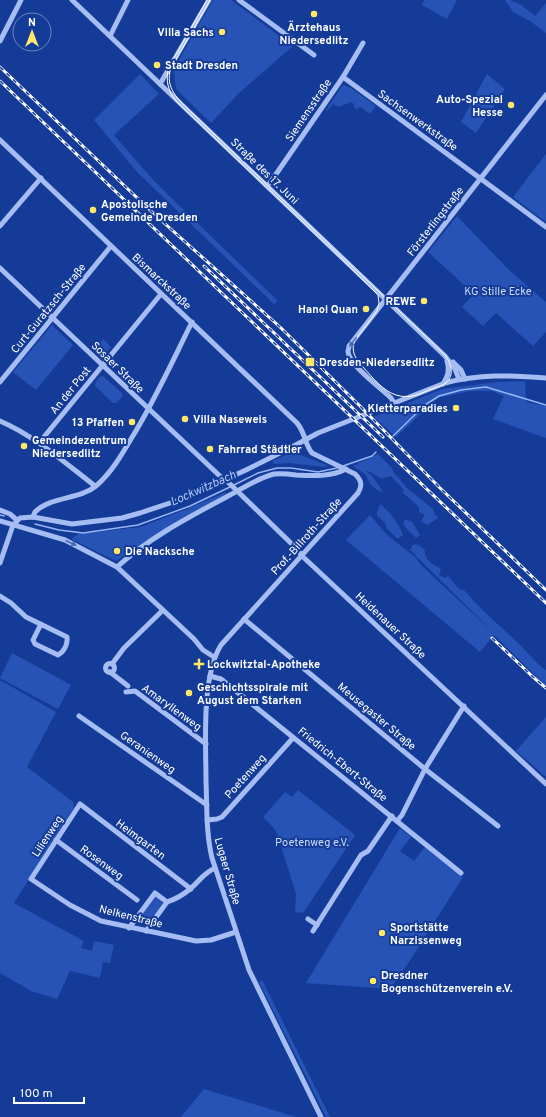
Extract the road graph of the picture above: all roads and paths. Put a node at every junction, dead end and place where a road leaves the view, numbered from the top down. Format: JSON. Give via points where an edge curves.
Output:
{"nodes":[{"id":1,"x":21,"y":0,"type":"edge"},
{"id":2,"x":72,"y":0,"type":"edge"},
{"id":3,"x":128,"y":0,"type":"edge"},
{"id":4,"x":209,"y":0,"type":"edge"},
{"id":5,"x":239,"y":0,"type":"edge"},
{"id":6,"x":110,"y":36,"type":"junction"},
{"id":7,"x":0,"y":41,"type":"edge"},
{"id":8,"x":363,"y":43,"type":"dead end"},
{"id":9,"x":314,"y":55,"type":"dead end"},
{"id":10,"x":343,"y":77,"type":"junction"},
{"id":11,"x":160,"y":84,"type":"junction"},
{"id":12,"x":546,"y":95,"type":"edge"},
{"id":13,"x":0,"y":140,"type":"edge"},
{"id":14,"x":41,"y":178,"type":"junction"},
{"id":15,"x":481,"y":178,"type":"junction"},
{"id":16,"x":266,"y":186,"type":"junction"},
{"id":17,"x":0,"y":226,"type":"edge"},
{"id":18,"x":546,"y":228,"type":"edge"},
{"id":19,"x":111,"y":246,"type":"junction"},
{"id":20,"x":0,"y":268,"type":"edge"},
{"id":21,"x":162,"y":294,"type":"junction"},
{"id":22,"x":386,"y":300,"type":"junction"},
{"id":23,"x":52,"y":317,"type":"junction"},
{"id":24,"x":192,"y":322,"type":"junction"},
{"id":25,"x":445,"y":356,"type":"junction"},
{"id":26,"x":103,"y":366,"type":"junction"},
{"id":27,"x":546,"y":378,"type":"edge"},
{"id":28,"x":462,"y":379,"type":"junction"},
{"id":29,"x":0,"y":382,"type":"edge"},
{"id":30,"x":443,"y":384,"type":"junction"},
{"id":31,"x":394,"y":403,"type":"junction"},
{"id":32,"x":149,"y":410,"type":"junction"},
{"id":33,"x":0,"y":421,"type":"edge"},
{"id":34,"x":306,"y":439,"type":"junction"},
{"id":35,"x":39,"y":443,"type":"junction"},
{"id":36,"x":346,"y":469,"type":"junction"},
{"id":37,"x":223,"y":479,"type":"junction"},
{"id":38,"x":96,"y":486,"type":"junction"},
{"id":39,"x":236,"y":490,"type":"junction"},
{"id":40,"x":0,"y":510,"type":"edge"},
{"id":41,"x":33,"y":517,"type":"junction"},
{"id":42,"x":0,"y":521,"type":"edge"},
{"id":43,"x":15,"y":523,"type":"junction"},
{"id":44,"x":301,"y":555,"type":"junction"},
{"id":45,"x":0,"y":563,"type":"edge"},
{"id":46,"x":117,"y":566,"type":"junction"},
{"id":47,"x":0,"y":596,"type":"edge"},
{"id":48,"x":163,"y":610,"type":"junction"},
{"id":49,"x":244,"y":619,"type":"junction"},
{"id":50,"x":41,"y":624,"type":"junction"},
{"id":51,"x":214,"y":657,"type":"junction"},
{"id":52,"x":210,"y":676,"type":"junction"},
{"id":53,"x":128,"y":686,"type":"dead end"},
{"id":54,"x":126,"y":692,"type":"dead end"},
{"id":55,"x":464,"y":706,"type":"junction"},
{"id":56,"x":79,"y":716,"type":"dead end"},
{"id":57,"x":293,"y":738,"type":"junction"},
{"id":58,"x":206,"y":744,"type":"junction"},
{"id":59,"x":426,"y":769,"type":"junction"},
{"id":60,"x":546,"y":784,"type":"edge"},
{"id":61,"x":80,"y":804,"type":"joint"},
{"id":62,"x":207,"y":805,"type":"junction"},
{"id":63,"x":392,"y":816,"type":"junction"},
{"id":64,"x":207,"y":820,"type":"junction"},
{"id":65,"x":397,"y":820,"type":"junction"},
{"id":66,"x":498,"y":826,"type":"dead end"},
{"id":67,"x":56,"y":840,"type":"junction"},
{"id":68,"x":215,"y":868,"type":"junction"},
{"id":69,"x":461,"y":873,"type":"dead end"},
{"id":70,"x":31,"y":879,"type":"joint"},
{"id":71,"x":191,"y":889,"type":"junction"},
{"id":72,"x":167,"y":902,"type":"junction"},
{"id":73,"x":141,"y":903,"type":"junction"},
{"id":74,"x":308,"y":919,"type":"dead end"},
{"id":75,"x":317,"y":925,"type":"junction"},
{"id":76,"x":129,"y":928,"type":"junction"},
{"id":77,"x":146,"y":931,"type":"junction"},
{"id":78,"x":313,"y":931,"type":"dead end"},
{"id":79,"x":236,"y":932,"type":"junction"},
{"id":80,"x":321,"y":1117,"type":"edge"}],
"edges":[{"from":1,"to":7,"type":"street"},
{"from":2,"to":6,"type":"street","name":"Straße des 17. Juni"},
{"from":3,"to":6,"type":"street"},
{"from":4,"to":11,"type":"street"},
{"from":5,"to":9,"type":"street"},
{"from":6,"to":11,"type":"street","name":"Straße des 17. Juni"},
{"from":8,"to":10,"type":"street","name":"Siemensstraße"},
{"from":10,"to":15,"type":"street","name":"Sachsenwerkstraße"},
{"from":10,"to":16,"type":"street","name":"Siemensstraße"},
{"from":11,"to":16,"type":"street","name":"Straße des 17. Juni"},
{"from":12,"to":15,"type":"street","name":"Försterlingstraße"},
{"from":13,"to":14,"type":"street","name":"Bismarckstraße"},
{"from":14,"to":17,"type":"street"},
{"from":14,"to":19,"type":"street","name":"Bismarckstraße"},
{"from":15,"to":18,"type":"street","name":"Sachsenwerkstraße"},
{"from":15,"to":22,"type":"street","name":"Försterlingstraße"},
{"from":16,"to":22,"type":"street","name":"Straße des 17. Juni"},
{"from":19,"to":21,"type":"street","name":"Bismarckstraße"},
{"from":19,"to":23,"type":"street","name":"Curt-Guratzsch-Straße"},
{"from":20,"to":23,"type":"street","name":"Sosaer Straße"},
{"from":21,"to":24,"type":"street","name":"Bismarckstraße"},
{"from":21,"to":26,"type":"street","name":"An der Post"},
{"from":22,"to":25,"type":"street","name":"Straße des 17. Juni"},
{"from":22,"to":31,"type":"street","name":"Försterlingstraße","one_way":true,"via":[[349,346],[348,352],[352,361]]},
{"from":23,"to":26,"type":"street","name":"Sosaer Straße"},
{"from":23,"to":29,"type":"street","name":"Curt-Guratzsch-Straße"},
{"from":24,"to":32,"type":"street"},
{"from":24,"to":34,"type":"street","name":"Bismarckstraße","via":[[297,423]]},
{"from":25,"to":28,"type":"street","name":"Straße des 17. Juni","via":[[461,370]]},
{"from":25,"to":30,"type":"street","via":[[449,370]]},
{"from":26,"to":32,"type":"street","name":"Sosaer Straße"},
{"from":26,"to":35,"type":"street","name":"An der Post"},
{"from":27,"to":28,"type":"street","via":[[501,376]]},
{"from":28,"to":30,"type":"street"},
{"from":30,"to":31,"type":"street"},
{"from":31,"to":34,"type":"street"},
{"from":32,"to":37,"type":"street","name":"Sosaer Straße"},
{"from":32,"to":38,"type":"street","via":[[120,458]]},
{"from":33,"to":35,"type":"street"},
{"from":34,"to":36,"type":"street","name":"Prof.-Billroth-Straße","via":[[312,453]]},
{"from":34,"to":37,"type":"street"},
{"from":35,"to":38,"type":"street"},
{"from":36,"to":39,"type":"street","via":[[327,475],[276,474]]},
{"from":36,"to":44,"type":"street","name":"Prof.-Billroth-Straße","via":[[360,479],[360,490]]},
{"from":37,"to":39,"type":"street","name":"Heidenauer Straße"},
{"from":37,"to":41,"type":"street","via":[[182,499],[122,518],[72,524]]},
{"from":38,"to":41,"type":"street","via":[[84,493],[45,505],[35,512]]},
{"from":39,"to":44,"type":"street","name":"Heidenauer Straße"},
{"from":39,"to":46,"type":"street","via":[[170,528]]},
{"from":40,"to":43,"type":"street","via":[[10,514]]},
{"from":41,"to":43,"type":"street","via":[[25,517]]},
{"from":42,"to":43,"type":"street"},
{"from":43,"to":45,"type":"street"},
{"from":43,"to":46,"type":"street","one_way":true,"via":[[71,542]]},
{"from":44,"to":49,"type":"street","name":"Prof.-Billroth-Straße"},
{"from":44,"to":55,"type":"street","name":"Heidenauer Straße"},
{"from":46,"to":48,"type":"street"},
{"from":47,"to":50,"type":"street","via":[[26,617]]},
{"from":48,"to":51,"type":"street","via":[[203,650]]},
{"from":48,"to":53,"type":"street","via":[[124,648],[112,664],[114,668],[110,672]]},
{"from":49,"to":51,"type":"street","name":"Prof.-Billroth-Straße"},
{"from":49,"to":59,"type":"street","name":"Meusegaster Straße"},
{"from":50,"to":50,"type":"street","via":[[67,637],[62,653],[58,655],[35,644],[33,640]]},
{"from":51,"to":52,"type":"street","name":"Lugaer Straße"},
{"from":52,"to":57,"type":"street","name":"Friedrich-Ebert-Straße","via":[[221,679]]},
{"from":52,"to":58,"type":"street","name":"Lugaer Straße"},
{"from":54,"to":58,"type":"street","name":"Amaryllenweg","via":[[135,691]]},
{"from":55,"to":59,"type":"street"},
{"from":55,"to":60,"type":"street","name":"Heidenauer Straße"},
{"from":56,"to":62,"type":"street","name":"Geranienweg"},
{"from":57,"to":63,"type":"street","name":"Friedrich-Ebert-Straße"},
{"from":57,"to":64,"type":"street","name":"Poetenweg","via":[[222,816]]},
{"from":58,"to":62,"type":"street","name":"Lugaer Straße"},
{"from":59,"to":65,"type":"street"},
{"from":59,"to":66,"type":"street","name":"Meusegaster Straße"},
{"from":61,"to":67,"type":"street","name":"Lilienweg"},
{"from":61,"to":71,"type":"street","name":"Heimgarten"},
{"from":62,"to":64,"type":"street","name":"Lugaer Straße"},
{"from":63,"to":65,"type":"street","name":"Friedrich-Ebert-Straße"},
{"from":63,"to":75,"type":"street","via":[[368,851],[362,855]]},
{"from":64,"to":68,"type":"street","name":"Lugaer Straße","via":[[209,846]]},
{"from":65,"to":69,"type":"street","name":"Friedrich-Ebert-Straße"},
{"from":67,"to":70,"type":"street","name":"Lilienweg"},
{"from":67,"to":73,"type":"street","name":"Rosenweg"},
{"from":68,"to":71,"type":"street","via":[[204,873]]},
{"from":68,"to":79,"type":"street","name":"Lugaer Straße"},
{"from":70,"to":76,"type":"street","name":"Nelkenstraße","via":[[70,905],[101,921]]},
{"from":71,"to":72,"type":"street"},
{"from":72,"to":73,"type":"street","via":[[155,893]]},
{"from":72,"to":77,"type":"street"},
{"from":73,"to":76,"type":"street"},
{"from":74,"to":75,"type":"street"},
{"from":75,"to":78,"type":"street"},
{"from":76,"to":77,"type":"street","name":"Nelkenstraße"},
{"from":77,"to":79,"type":"street","name":"Nelkenstraße","via":[[203,941]]},
{"from":79,"to":80,"type":"street","name":"Lugaer Straße","via":[[248,970]]}]}
